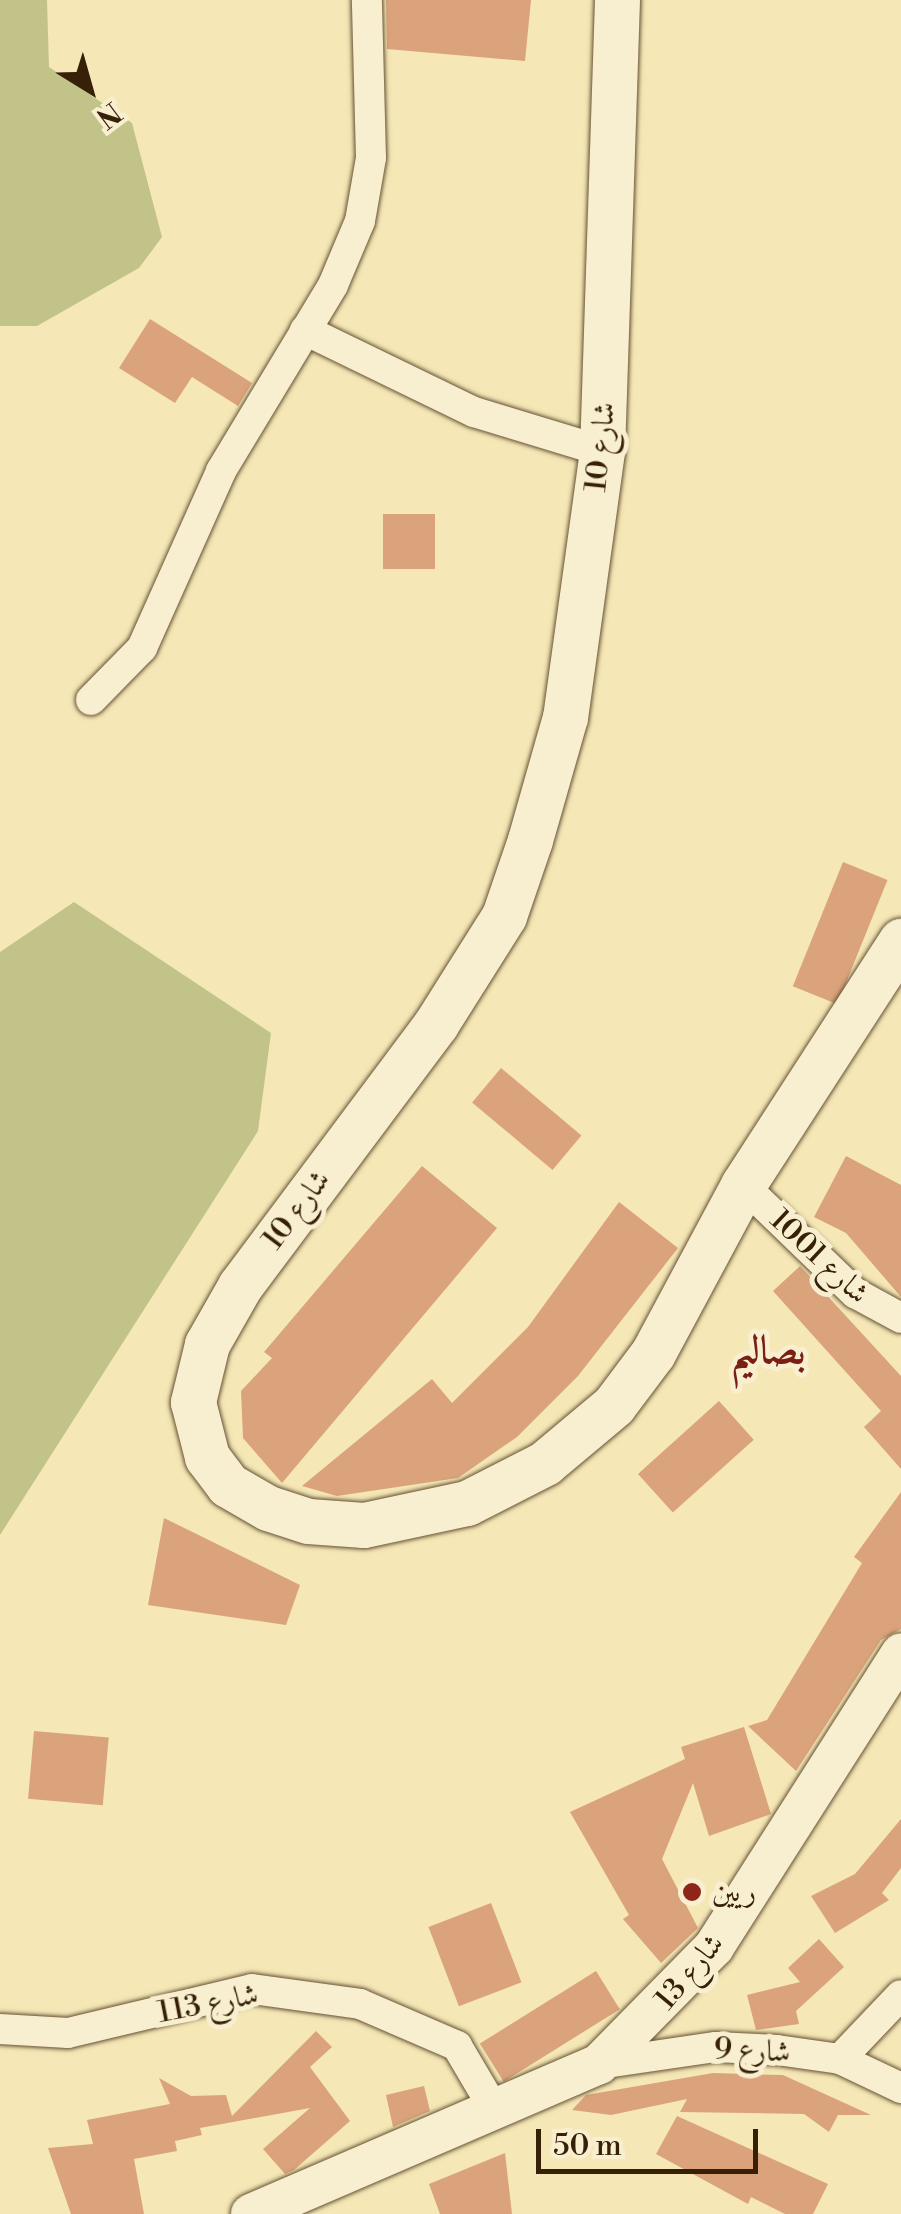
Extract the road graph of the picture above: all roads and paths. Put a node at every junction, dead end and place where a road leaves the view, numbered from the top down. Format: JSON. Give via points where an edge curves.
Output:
{"nodes":[{"id":1,"x":367,"y":0,"type":"edge"},
{"id":2,"x":617,"y":0,"type":"edge"},
{"id":3,"x":305,"y":330,"type":"junction"},
{"id":4,"x":602,"y":451,"type":"junction"},
{"id":5,"x":91,"y":700,"type":"dead end"},
{"id":6,"x":901,"y":941,"type":"edge"},
{"id":7,"x":743,"y":1185,"type":"junction"},
{"id":8,"x":901,"y":1318,"type":"edge"},
{"id":9,"x":901,"y":1652,"type":"edge"},
{"id":10,"x":901,"y":1995,"type":"edge"},
{"id":11,"x":0,"y":2029,"type":"edge"},
{"id":12,"x":840,"y":2059,"type":"junction"},
{"id":13,"x":598,"y":2064,"type":"junction"},
{"id":14,"x":901,"y":2088,"type":"edge"},
{"id":15,"x":493,"y":2107,"type":"junction"},
{"id":16,"x":251,"y":2214,"type":"edge"}],
"edges":[{"from":1,"to":3,"type":"street","via":[[372,158],[363,205],[333,285]]},
{"from":2,"to":4,"type":"main road","name":"شارع 10"},
{"from":3,"to":4,"type":"street","via":[[474,412]]},
{"from":3,"to":5,"type":"street","via":[[221,470],[142,648]]},
{"from":4,"to":7,"type":"main road","name":"شارع 10","via":[[565,717],[504,916],[436,1024],[240,1286],[208,1344],[192,1402],[206,1457],[228,1485],[308,1521],[364,1525],[467,1503],[546,1464],[614,1405],[652,1353]]},
{"from":6,"to":7,"type":"main road","name":"شارع 10"},
{"from":7,"to":8,"type":"street","name":"شارع 1001","via":[[855,1294]]},
{"from":9,"to":13,"type":"street","name":"شارع 13","via":[[714,1947]]},
{"from":10,"to":12,"type":"street"},
{"from":11,"to":15,"type":"street","name":"شارع 113","via":[[68,2033],[252,1990],[360,2004],[457,2046]]},
{"from":12,"to":13,"type":"street","name":"شارع 9","via":[[716,2047]]},
{"from":12,"to":14,"type":"street","name":"شارع 9"},
{"from":13,"to":15,"type":"street","name":"شارع 13"},
{"from":15,"to":16,"type":"street","name":"شارع 13"}]}
